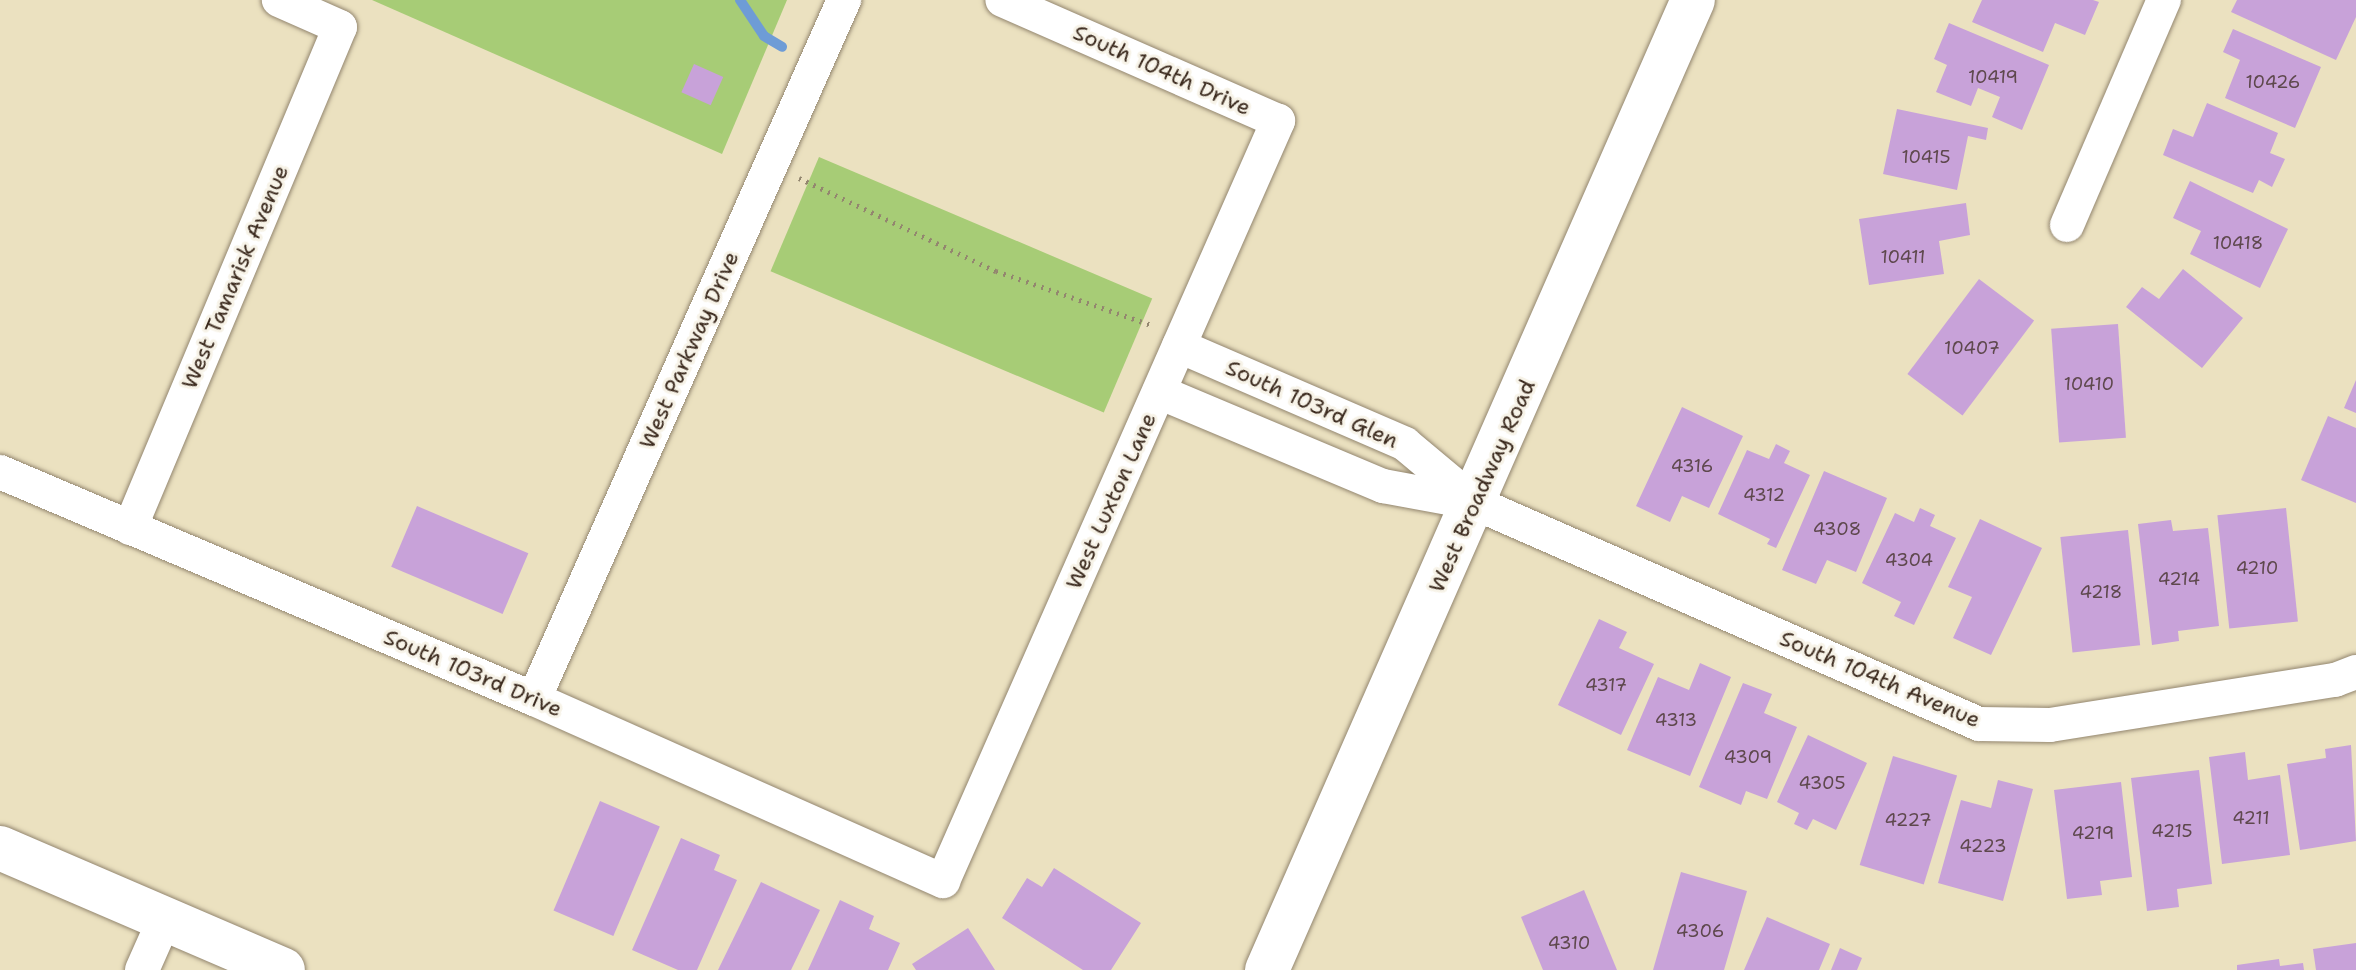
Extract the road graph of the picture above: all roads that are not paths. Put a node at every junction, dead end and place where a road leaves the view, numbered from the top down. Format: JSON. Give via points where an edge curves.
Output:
{"nodes":[{"id":1,"x":279,"y":0,"type":"edge"},
{"id":2,"x":844,"y":0,"type":"edge"},
{"id":3,"x":1002,"y":0,"type":"edge"},
{"id":4,"x":1693,"y":0,"type":"edge"},
{"id":5,"x":2164,"y":0,"type":"edge"},
{"id":6,"x":1278,"y":121,"type":"joint"},
{"id":7,"x":2067,"y":225,"type":"dead end"},
{"id":8,"x":1179,"y":346,"type":"junction"},
{"id":9,"x":1159,"y":392,"type":"junction"},
{"id":10,"x":0,"y":472,"type":"edge"},
{"id":11,"x":1475,"y":503,"type":"junction"},
{"id":12,"x":130,"y":528,"type":"junction"},
{"id":13,"x":2356,"y":672,"type":"edge"},
{"id":14,"x":534,"y":699,"type":"junction"},
{"id":15,"x":0,"y":848,"type":"edge"},
{"id":16,"x":943,"y":881,"type":"joint"},
{"id":17,"x":165,"y":918,"type":"junction"},
{"id":18,"x":142,"y":970,"type":"edge"},
{"id":19,"x":283,"y":970,"type":"edge"},
{"id":20,"x":1267,"y":970,"type":"edge"}],
"edges":[{"from":1,"to":12,"type":"street","name":"West Tamarisk Avenue","via":[[340,27]]},
{"from":2,"to":14,"type":"street","name":"West Parkway Drive"},
{"from":3,"to":6,"type":"street","name":"South 104th Drive"},
{"from":4,"to":11,"type":"main road","name":"West Broadway Road"},
{"from":5,"to":7,"type":"street"},
{"from":6,"to":8,"type":"street","name":"West Luxton Lane"},
{"from":8,"to":9,"type":"street","name":"West Luxton Lane"},
{"from":8,"to":11,"type":"street","name":"South 103rd Glen","via":[[1405,444]]},
{"from":9,"to":11,"type":"street","name":"South 103rd Glen","via":[[1383,486]]},
{"from":9,"to":16,"type":"street","name":"West Luxton Lane"},
{"from":10,"to":12,"type":"street","name":"South 103rd Drive"},
{"from":11,"to":13,"type":"street","name":"South 104th Avenue","via":[[1979,724],[2050,725],[2335,680]]},
{"from":11,"to":20,"type":"main road","name":"West Broadway Road"},
{"from":12,"to":14,"type":"street","name":"South 103rd Drive"},
{"from":14,"to":16,"type":"street","name":"South 103rd Drive"},
{"from":15,"to":17,"type":"main road"},
{"from":17,"to":18,"type":"street"},
{"from":17,"to":19,"type":"main road"}]}
